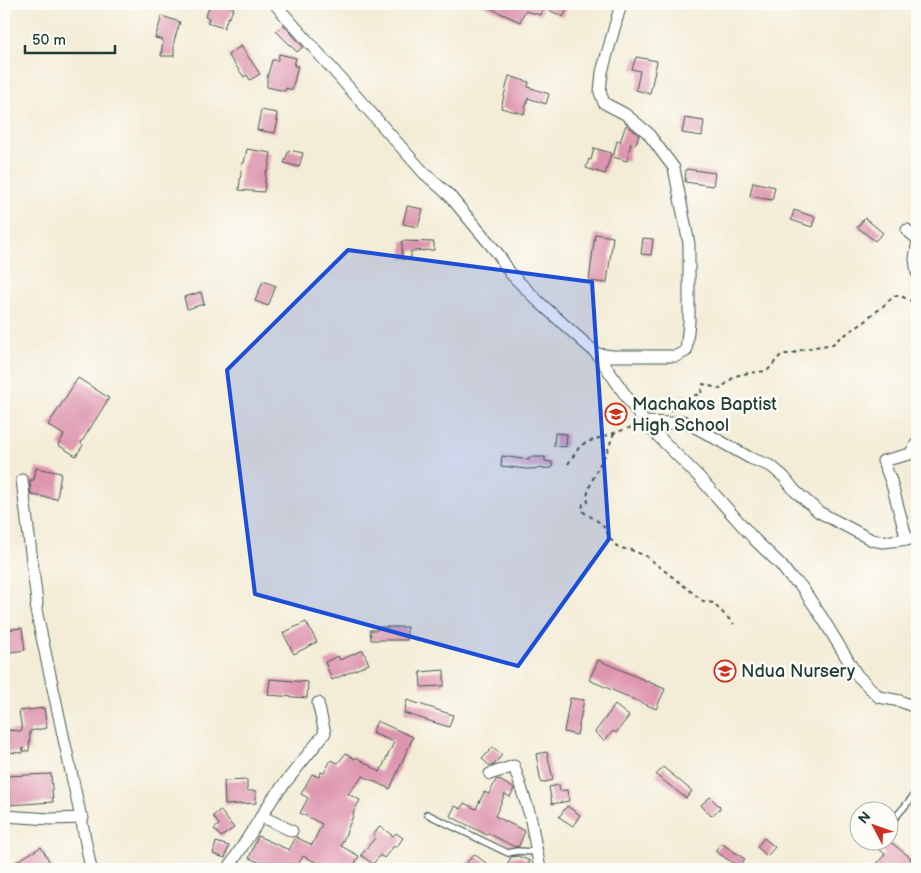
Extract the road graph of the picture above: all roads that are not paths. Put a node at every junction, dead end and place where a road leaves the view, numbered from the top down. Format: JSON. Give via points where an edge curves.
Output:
{"nodes":[{"id":1,"x":275,"y":4,"type":"edge"},
{"id":2,"x":621,"y":4,"type":"edge"},
{"id":3,"x":907,"y":230,"type":"dead end"},
{"id":4,"x":917,"y":239,"type":"edge"},
{"id":5,"x":917,"y":246,"type":"edge"},
{"id":6,"x":917,"y":273,"type":"edge"},
{"id":7,"x":598,"y":354,"type":"junction"},
{"id":8,"x":644,"y":422,"type":"junction"},
{"id":9,"x":917,"y":443,"type":"edge"},
{"id":10,"x":22,"y":480,"type":"dead end"},
{"id":11,"x":912,"y":539,"type":"edge"},
{"id":12,"x":318,"y":703,"type":"dead end"},
{"id":13,"x":917,"y":708,"type":"edge"},
{"id":14,"x":490,"y":774,"type":"dead end"},
{"id":15,"x":917,"y":792,"type":"edge"},
{"id":16,"x":427,"y":814,"type":"dead end"},
{"id":17,"x":898,"y":814,"type":"edge"},
{"id":18,"x":4,"y":816,"type":"edge"},
{"id":19,"x":261,"y":816,"type":"junction"},
{"id":20,"x":82,"y":818,"type":"junction"},
{"id":21,"x":292,"y":830,"type":"dead end"},
{"id":22,"x":536,"y":852,"type":"junction"},
{"id":23,"x":91,"y":869,"type":"edge"},
{"id":24,"x":228,"y":869,"type":"edge"},
{"id":25,"x":540,"y":869,"type":"edge"}],
"edges":[{"from":1,"to":7,"type":"street","via":[[424,173],[449,195],[510,272]]},
{"from":2,"to":7,"type":"street","via":[[602,72],[600,92],[604,102],[647,132],[674,168],[689,244],[690,322],[686,351],[676,356]]},
{"from":3,"to":4,"type":"street"},
{"from":5,"to":6,"type":"street"},
{"from":7,"to":8,"type":"street"},
{"from":8,"to":11,"type":"street","via":[[683,421],[771,466],[819,512],[872,540]]},
{"from":8,"to":13,"type":"street","via":[[801,586],[863,682],[880,697]]},
{"from":9,"to":11,"type":"street","via":[[910,454],[884,461]]},
{"from":10,"to":20,"type":"street","via":[[36,610]]},
{"from":12,"to":19,"type":"street","via":[[325,733]]},
{"from":14,"to":22,"type":"street","via":[[514,766],[530,814]]},
{"from":15,"to":17,"type":"lane"},
{"from":16,"to":22,"type":"lane","via":[[508,853]]},
{"from":18,"to":20,"type":"street"},
{"from":19,"to":21,"type":"street"},
{"from":19,"to":24,"type":"street"},
{"from":20,"to":23,"type":"street"},
{"from":22,"to":25,"type":"street"}]}
